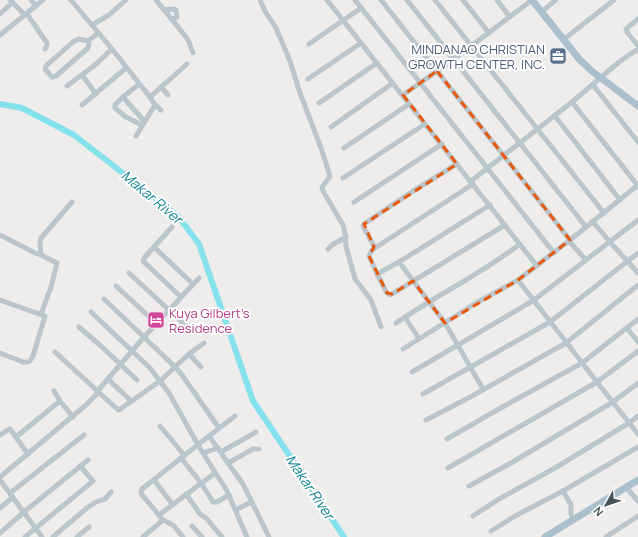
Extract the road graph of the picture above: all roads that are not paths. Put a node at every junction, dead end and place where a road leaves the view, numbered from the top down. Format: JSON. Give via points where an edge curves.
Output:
{"nodes":[{"id":1,"x":31,"y":0,"type":"edge"},
{"id":2,"x":43,"y":0,"type":"edge"},
{"id":3,"x":71,"y":0,"type":"edge"},
{"id":4,"x":126,"y":0,"type":"edge"},
{"id":5,"x":260,"y":0,"type":"edge"},
{"id":6,"x":327,"y":0,"type":"edge"},
{"id":7,"x":355,"y":0,"type":"edge"},
{"id":8,"x":381,"y":0,"type":"edge"},
{"id":9,"x":408,"y":0,"type":"edge"},
{"id":10,"x":435,"y":0,"type":"edge"},
{"id":11,"x":463,"y":0,"type":"edge"},
{"id":12,"x":497,"y":0,"type":"edge"},
{"id":13,"x":532,"y":0,"type":"edge"},
{"id":14,"x":556,"y":0,"type":"edge"},
{"id":15,"x":603,"y":0,"type":"edge"},
{"id":16,"x":614,"y":0,"type":"edge"},
{"id":17,"x":158,"y":1,"type":"edge"},
{"id":18,"x":11,"y":2,"type":"edge"},
{"id":19,"x":36,"y":6,"type":"junction"},
{"id":20,"x":607,"y":6,"type":"junction"},
{"id":21,"x":361,"y":8,"type":"junction"},
{"id":22,"x":164,"y":10,"type":"junction"},
{"id":23,"x":541,"y":12,"type":"junction"},
{"id":24,"x":0,"y":14,"type":"edge"},
{"id":25,"x":26,"y":15,"type":"junction"},
{"id":26,"x":510,"y":17,"type":"junction"},
{"id":27,"x":172,"y":20,"type":"junction"},
{"id":28,"x":344,"y":20,"type":"junction"},
{"id":29,"x":637,"y":21,"type":"edge"},
{"id":30,"x":92,"y":25,"type":"junction"},
{"id":31,"x":98,"y":33,"type":"junction"},
{"id":32,"x":489,"y":33,"type":"junction"},
{"id":33,"x":0,"y":35,"type":"edge"},
{"id":34,"x":563,"y":40,"type":"junction"},
{"id":35,"x":88,"y":41,"type":"junction"},
{"id":36,"x":361,"y":43,"type":"junction"},
{"id":37,"x":309,"y":44,"type":"dead end"},
{"id":38,"x":471,"y":46,"type":"junction"},
{"id":39,"x":638,"y":47,"type":"edge"},
{"id":40,"x":45,"y":49,"type":"dead end"},
{"id":41,"x":112,"y":49,"type":"junction"},
{"id":42,"x":192,"y":53,"type":"dead end"},
{"id":43,"x":454,"y":59,"type":"junction"},
{"id":44,"x":377,"y":63,"type":"junction"},
{"id":45,"x":188,"y":64,"type":"dead end"},
{"id":46,"x":126,"y":68,"type":"junction"},
{"id":47,"x":437,"y":71,"type":"junction"},
{"id":48,"x":82,"y":75,"type":"junction"},
{"id":49,"x":601,"y":78,"type":"junction"},
{"id":50,"x":308,"y":79,"type":"dead end"},
{"id":51,"x":393,"y":83,"type":"junction"},
{"id":52,"x":420,"y":83,"type":"junction"},
{"id":53,"x":139,"y":84,"type":"junction"},
{"id":54,"x":593,"y":85,"type":"junction"},
{"id":55,"x":67,"y":86,"type":"dead end"},
{"id":56,"x":162,"y":87,"type":"junction"},
{"id":57,"x":96,"y":94,"type":"junction"},
{"id":58,"x":168,"y":94,"type":"dead end"},
{"id":59,"x":403,"y":95,"type":"junction"},
{"id":60,"x":123,"y":97,"type":"junction"},
{"id":61,"x":150,"y":97,"type":"junction"},
{"id":62,"x":572,"y":102,"type":"junction"},
{"id":63,"x":319,"y":104,"type":"dead end"},
{"id":64,"x":409,"y":104,"type":"junction"},
{"id":65,"x":82,"y":105,"type":"dead end"},
{"id":66,"x":155,"y":105,"type":"junction"},
{"id":67,"x":638,"y":106,"type":"edge"},
{"id":68,"x":161,"y":110,"type":"dead end"},
{"id":69,"x":555,"y":116,"type":"junction"},
{"id":70,"x":143,"y":123,"type":"junction"},
{"id":71,"x":425,"y":124,"type":"junction"},
{"id":72,"x":331,"y":127,"type":"dead end"},
{"id":73,"x":537,"y":129,"type":"junction"},
{"id":74,"x":136,"y":136,"type":"dead end"},
{"id":75,"x":519,"y":142,"type":"junction"},
{"id":76,"x":638,"y":142,"type":"edge"},
{"id":77,"x":442,"y":144,"type":"junction"},
{"id":78,"x":344,"y":148,"type":"dead end"},
{"id":79,"x":504,"y":155,"type":"junction"},
{"id":80,"x":457,"y":164,"type":"junction"},
{"id":81,"x":487,"y":168,"type":"junction"},
{"id":82,"x":343,"y":178,"type":"dead end"},
{"id":83,"x":472,"y":182,"type":"junction"},
{"id":84,"x":638,"y":186,"type":"edge"},
{"id":85,"x":620,"y":200,"type":"junction"},
{"id":86,"x":72,"y":202,"type":"dead end"},
{"id":87,"x":354,"y":202,"type":"dead end"},
{"id":88,"x":490,"y":205,"type":"junction"},
{"id":89,"x":604,"y":213,"type":"junction"},
{"id":90,"x":638,"y":220,"type":"edge"},
{"id":91,"x":593,"y":222,"type":"junction"},
{"id":92,"x":505,"y":225,"type":"junction"},
{"id":93,"x":172,"y":227,"type":"dead end"},
{"id":94,"x":586,"y":227,"type":"junction"},
{"id":95,"x":0,"y":235,"type":"edge"},
{"id":96,"x":346,"y":237,"type":"junction"},
{"id":97,"x":570,"y":241,"type":"junction"},
{"id":98,"x":610,"y":242,"type":"junction"},
{"id":99,"x":520,"y":244,"type":"junction"},
{"id":100,"x":154,"y":247,"type":"junction"},
{"id":101,"x":375,"y":248,"type":"junction"},
{"id":102,"x":328,"y":249,"type":"dead end"},
{"id":103,"x":638,"y":252,"type":"edge"},
{"id":104,"x":554,"y":253,"type":"junction"},
{"id":105,"x":41,"y":255,"type":"junction"},
{"id":106,"x":586,"y":260,"type":"junction"},
{"id":107,"x":627,"y":261,"type":"junction"},
{"id":108,"x":399,"y":262,"type":"junction"},
{"id":109,"x":537,"y":266,"type":"junction"},
{"id":110,"x":128,"y":273,"type":"dead end"},
{"id":111,"x":638,"y":273,"type":"edge"},
{"id":112,"x":378,"y":274,"type":"junction"},
{"id":113,"x":199,"y":278,"type":"dead end"},
{"id":114,"x":518,"y":280,"type":"junction"},
{"id":115,"x":413,"y":281,"type":"junction"},
{"id":116,"x":193,"y":284,"type":"junction"},
{"id":117,"x":638,"y":285,"type":"edge"},
{"id":118,"x":116,"y":286,"type":"dead end"},
{"id":119,"x":181,"y":297,"type":"junction"},
{"id":120,"x":104,"y":299,"type":"dead end"},
{"id":121,"x":0,"y":300,"type":"edge"},
{"id":122,"x":534,"y":300,"type":"junction"},
{"id":123,"x":429,"y":301,"type":"junction"},
{"id":124,"x":169,"y":311,"type":"junction"},
{"id":125,"x":91,"y":312,"type":"dead end"},
{"id":126,"x":41,"y":314,"type":"junction"},
{"id":127,"x":405,"y":317,"type":"junction"},
{"id":128,"x":638,"y":319,"type":"edge"},
{"id":129,"x":396,"y":322,"type":"dead end"},
{"id":130,"x":550,"y":322,"type":"junction"},
{"id":131,"x":156,"y":323,"type":"junction"},
{"id":132,"x":445,"y":323,"type":"junction"},
{"id":133,"x":184,"y":324,"type":"dead end"},
{"id":134,"x":79,"y":327,"type":"dead end"},
{"id":135,"x":381,"y":328,"type":"dead end"},
{"id":136,"x":627,"y":328,"type":"junction"},
{"id":137,"x":144,"y":337,"type":"junction"},
{"id":138,"x":419,"y":339,"type":"junction"},
{"id":139,"x":638,"y":342,"type":"edge"},
{"id":140,"x":204,"y":343,"type":"dead end"},
{"id":141,"x":566,"y":343,"type":"junction"},
{"id":142,"x":458,"y":346,"type":"junction"},
{"id":143,"x":403,"y":349,"type":"dead end"},
{"id":144,"x":132,"y":350,"type":"junction"},
{"id":145,"x":55,"y":352,"type":"dead end"},
{"id":146,"x":0,"y":353,"type":"edge"},
{"id":147,"x":189,"y":354,"type":"junction"},
{"id":148,"x":637,"y":354,"type":"edge"},
{"id":149,"x":582,"y":363,"type":"junction"},
{"id":150,"x":120,"y":364,"type":"junction"},
{"id":151,"x":201,"y":366,"type":"dead end"},
{"id":152,"x":175,"y":367,"type":"junction"},
{"id":153,"x":471,"y":367,"type":"junction"},
{"id":154,"x":412,"y":372,"type":"dead end"},
{"id":155,"x":108,"y":379,"type":"junction"},
{"id":156,"x":137,"y":380,"type":"dead end"},
{"id":157,"x":160,"y":381,"type":"junction"},
{"id":158,"x":597,"y":382,"type":"junction"},
{"id":159,"x":638,"y":383,"type":"edge"},
{"id":160,"x":483,"y":389,"type":"junction"},
{"id":161,"x":54,"y":391,"type":"dead end"},
{"id":162,"x":98,"y":391,"type":"junction"},
{"id":163,"x":423,"y":394,"type":"dead end"},
{"id":164,"x":60,"y":402,"type":"junction"},
{"id":165,"x":131,"y":402,"type":"junction"},
{"id":166,"x":613,"y":402,"type":"junction"},
{"id":167,"x":235,"y":416,"type":"dead end"},
{"id":168,"x":638,"y":416,"type":"edge"},
{"id":169,"x":73,"y":417,"type":"junction"},
{"id":170,"x":426,"y":420,"type":"dead end"},
{"id":171,"x":629,"y":423,"type":"junction"},
{"id":172,"x":160,"y":426,"type":"dead end"},
{"id":173,"x":219,"y":428,"type":"junction"},
{"id":174,"x":256,"y":432,"type":"dead end"},
{"id":175,"x":638,"y":434,"type":"edge"},
{"id":176,"x":0,"y":435,"type":"edge"},
{"id":177,"x":84,"y":435,"type":"dead end"},
{"id":178,"x":209,"y":436,"type":"junction"},
{"id":179,"x":16,"y":437,"type":"junction"},
{"id":180,"x":447,"y":439,"type":"dead end"},
{"id":181,"x":198,"y":445,"type":"junction"},
{"id":182,"x":638,"y":447,"type":"edge"},
{"id":183,"x":259,"y":449,"type":"dead end"},
{"id":184,"x":219,"y":450,"type":"junction"},
{"id":185,"x":203,"y":453,"type":"junction"},
{"id":186,"x":28,"y":454,"type":"junction"},
{"id":187,"x":182,"y":457,"type":"junction"},
{"id":188,"x":88,"y":460,"type":"dead end"},
{"id":189,"x":228,"y":463,"type":"junction"},
{"id":190,"x":80,"y":466,"type":"junction"},
{"id":191,"x":448,"y":468,"type":"dead end"},
{"id":192,"x":215,"y":473,"type":"junction"},
{"id":193,"x":0,"y":478,"type":"edge"},
{"id":194,"x":154,"y":480,"type":"junction"},
{"id":195,"x":638,"y":480,"type":"edge"},
{"id":196,"x":200,"y":483,"type":"junction"},
{"id":197,"x":469,"y":486,"type":"dead end"},
{"id":198,"x":626,"y":487,"type":"junction"},
{"id":199,"x":111,"y":492,"type":"dead end"},
{"id":200,"x":563,"y":492,"type":"junction"},
{"id":201,"x":186,"y":494,"type":"junction"},
{"id":202,"x":12,"y":495,"type":"junction"},
{"id":203,"x":229,"y":496,"type":"junction"},
{"id":204,"x":638,"y":501,"type":"edge"},
{"id":205,"x":251,"y":502,"type":"junction"},
{"id":206,"x":173,"y":505,"type":"junction"},
{"id":207,"x":0,"y":508,"type":"edge"},
{"id":208,"x":236,"y":510,"type":"junction"},
{"id":209,"x":24,"y":512,"type":"junction"},
{"id":210,"x":159,"y":515,"type":"junction"},
{"id":211,"x":473,"y":516,"type":"dead end"},
{"id":212,"x":638,"y":516,"type":"edge"},
{"id":213,"x":163,"y":520,"type":"junction"},
{"id":214,"x":573,"y":520,"type":"junction"},
{"id":215,"x":192,"y":526,"type":"dead end"},
{"id":216,"x":89,"y":527,"type":"dead end"},
{"id":217,"x":36,"y":529,"type":"junction"},
{"id":218,"x":491,"y":531,"type":"dead end"},
{"id":219,"x":0,"y":533,"type":"edge"},
{"id":220,"x":26,"y":537,"type":"edge"},
{"id":221,"x":42,"y":537,"type":"edge"},
{"id":222,"x":53,"y":537,"type":"edge"},
{"id":223,"x":76,"y":537,"type":"edge"},
{"id":224,"x":143,"y":537,"type":"edge"},
{"id":225,"x":184,"y":537,"type":"edge"},
{"id":226,"x":202,"y":537,"type":"edge"},
{"id":227,"x":222,"y":537,"type":"edge"},
{"id":228,"x":247,"y":537,"type":"edge"},
{"id":229,"x":269,"y":537,"type":"edge"},
{"id":230,"x":545,"y":537,"type":"edge"},
{"id":231,"x":606,"y":537,"type":"edge"}],
"edges":[{"from":1,"to":19,"type":"street"},
{"from":2,"to":19,"type":"street"},
{"from":3,"to":30,"type":"street"},
{"from":4,"to":30,"type":"street"},
{"from":5,"to":96,"type":"street","via":[[276,28],[290,61],[322,148],[330,176],[322,187],[323,191],[343,225]]},
{"from":6,"to":28,"type":"street"},
{"from":7,"to":21,"type":"street"},
{"from":8,"to":47,"type":"street"},
{"from":9,"to":43,"type":"street"},
{"from":10,"to":38,"type":"street"},
{"from":11,"to":32,"type":"street"},
{"from":12,"to":26,"type":"street"},
{"from":13,"to":23,"type":"main road"},
{"from":13,"to":26,"type":"street"},
{"from":14,"to":23,"type":"street"},
{"from":15,"to":20,"type":"street"},
{"from":16,"to":20,"type":"street"},
{"from":17,"to":22,"type":"street"},
{"from":18,"to":24,"type":"street"},
{"from":18,"to":25,"type":"street"},
{"from":19,"to":25,"type":"street"},
{"from":20,"to":34,"type":"street"},
{"from":21,"to":28,"type":"street"},
{"from":21,"to":52,"type":"street"},
{"from":22,"to":27,"type":"street"},
{"from":22,"to":27,"type":"street","via":[[176,9],[178,16]]},
{"from":23,"to":34,"type":"main road"},
{"from":25,"to":33,"type":"street"},
{"from":25,"to":40,"type":"street","via":[[47,43]]},
{"from":26,"to":32,"type":"street"},
{"from":27,"to":42,"type":"street","via":[[186,37]]},
{"from":28,"to":36,"type":"street"},
{"from":28,"to":37,"type":"street"},
{"from":29,"to":39,"type":"street","via":[[626,30]]},
{"from":30,"to":31,"type":"street"},
{"from":31,"to":35,"type":"street"},
{"from":31,"to":41,"type":"street"},
{"from":32,"to":38,"type":"street"},
{"from":34,"to":49,"type":"main road","via":[[580,60]]},
{"from":35,"to":35,"type":"street","via":[[74,41],[45,69],[55,77],[86,50],[89,46]]},
{"from":36,"to":44,"type":"street"},
{"from":36,"to":50,"type":"street"},
{"from":38,"to":43,"type":"street"},
{"from":38,"to":73,"type":"street"},
{"from":39,"to":49,"type":"street"},
{"from":41,"to":46,"type":"street"},
{"from":41,"to":48,"type":"street"},
{"from":43,"to":47,"type":"street"},
{"from":43,"to":75,"type":"street"},
{"from":44,"to":51,"type":"street"},
{"from":44,"to":63,"type":"street"},
{"from":45,"to":56,"type":"street"},
{"from":46,"to":53,"type":"street"},
{"from":46,"to":57,"type":"street"},
{"from":47,"to":52,"type":"street"},
{"from":47,"to":79,"type":"street"},
{"from":48,"to":55,"type":"street"},
{"from":48,"to":57,"type":"street"},
{"from":49,"to":54,"type":"street"},
{"from":49,"to":67,"type":"main road"},
{"from":51,"to":59,"type":"street"},
{"from":51,"to":72,"type":"street"},
{"from":52,"to":59,"type":"street"},
{"from":52,"to":81,"type":"street"},
{"from":53,"to":60,"type":"street"},
{"from":53,"to":61,"type":"street"},
{"from":54,"to":62,"type":"street"},
{"from":54,"to":76,"type":"street"},
{"from":56,"to":58,"type":"street"},
{"from":56,"to":61,"type":"street"},
{"from":57,"to":65,"type":"street"},
{"from":59,"to":64,"type":"street"},
{"from":60,"to":70,"type":"street"},
{"from":60,"to":70,"type":"street","via":[[115,108],[126,117]]},
{"from":61,"to":66,"type":"street"},
{"from":62,"to":69,"type":"street"},
{"from":62,"to":84,"type":"street"},
{"from":64,"to":71,"type":"street"},
{"from":64,"to":78,"type":"street"},
{"from":66,"to":68,"type":"street"},
{"from":66,"to":70,"type":"street"},
{"from":69,"to":73,"type":"street"},
{"from":69,"to":85,"type":"street"},
{"from":70,"to":74,"type":"street"},
{"from":71,"to":77,"type":"street"},
{"from":71,"to":82,"type":"street"},
{"from":73,"to":75,"type":"street"},
{"from":73,"to":89,"type":"street"},
{"from":75,"to":79,"type":"street"},
{"from":75,"to":94,"type":"street"},
{"from":77,"to":80,"type":"street"},
{"from":77,"to":87,"type":"street"},
{"from":79,"to":81,"type":"street"},
{"from":79,"to":97,"type":"street"},
{"from":80,"to":83,"type":"street"},
{"from":80,"to":101,"type":"street","via":[[364,224]]},
{"from":81,"to":83,"type":"street"},
{"from":81,"to":104,"type":"street"},
{"from":83,"to":88,"type":"street"},
{"from":83,"to":101,"type":"street"},
{"from":84,"to":85,"type":"street"},
{"from":85,"to":89,"type":"street"},
{"from":86,"to":105,"type":"street","via":[[41,238]]},
{"from":88,"to":92,"type":"street"},
{"from":88,"to":108,"type":"street"},
{"from":89,"to":91,"type":"street"},
{"from":90,"to":98,"type":"street"},
{"from":91,"to":94,"type":"street"},
{"from":91,"to":98,"type":"street"},
{"from":92,"to":99,"type":"street"},
{"from":92,"to":115,"type":"street"},
{"from":93,"to":100,"type":"street"},
{"from":94,"to":97,"type":"street"},
{"from":95,"to":105,"type":"street"},
{"from":96,"to":102,"type":"street"},
{"from":96,"to":135,"type":"street","via":[[355,279],[371,300]]},
{"from":97,"to":104,"type":"street"},
{"from":97,"to":106,"type":"street"},
{"from":98,"to":106,"type":"street"},
{"from":98,"to":107,"type":"street"},
{"from":99,"to":109,"type":"street"},
{"from":99,"to":123,"type":"street"},
{"from":100,"to":116,"type":"street"},
{"from":100,"to":119,"type":"street","via":[[143,262]]},
{"from":101,"to":112,"type":"street","via":[[369,256]]},
{"from":103,"to":107,"type":"street"},
{"from":104,"to":109,"type":"street"},
{"from":105,"to":126,"type":"street","via":[[57,263],[52,287]]},
{"from":106,"to":122,"type":"street"},
{"from":107,"to":111,"type":"street"},
{"from":107,"to":130,"type":"street"},
{"from":108,"to":112,"type":"street"},
{"from":108,"to":115,"type":"street"},
{"from":109,"to":114,"type":"street"},
{"from":110,"to":124,"type":"street"},
{"from":112,"to":115,"type":"street","via":[[387,293],[390,294]]},
{"from":113,"to":116,"type":"street"},
{"from":114,"to":122,"type":"street"},
{"from":114,"to":132,"type":"street"},
{"from":115,"to":123,"type":"street"},
{"from":116,"to":119,"type":"street"},
{"from":117,"to":141,"type":"street"},
{"from":118,"to":131,"type":"street"},
{"from":119,"to":124,"type":"street"},
{"from":120,"to":137,"type":"street"},
{"from":121,"to":126,"type":"street"},
{"from":122,"to":130,"type":"street"},
{"from":122,"to":142,"type":"street"},
{"from":123,"to":127,"type":"street"},
{"from":123,"to":132,"type":"street"},
{"from":124,"to":131,"type":"street"},
{"from":124,"to":133,"type":"street"},
{"from":125,"to":144,"type":"street"},
{"from":126,"to":146,"type":"street","via":[[45,316],[32,359],[26,362]]},
{"from":127,"to":129,"type":"street"},
{"from":127,"to":138,"type":"street"},
{"from":128,"to":136,"type":"street"},
{"from":130,"to":141,"type":"street"},
{"from":130,"to":153,"type":"street"},
{"from":131,"to":137,"type":"street"},
{"from":132,"to":138,"type":"street"},
{"from":132,"to":142,"type":"street"},
{"from":134,"to":150,"type":"street"},
{"from":136,"to":139,"type":"street"},
{"from":136,"to":149,"type":"street"},
{"from":137,"to":144,"type":"street"},
{"from":137,"to":152,"type":"street"},
{"from":138,"to":143,"type":"street"},
{"from":140,"to":147,"type":"street"},
{"from":141,"to":149,"type":"street"},
{"from":141,"to":160,"type":"street"},
{"from":142,"to":153,"type":"street"},
{"from":142,"to":154,"type":"street"},
{"from":144,"to":150,"type":"street"},
{"from":144,"to":157,"type":"street"},
{"from":145,"to":162,"type":"street"},
{"from":147,"to":151,"type":"street"},
{"from":147,"to":152,"type":"street"},
{"from":148,"to":158,"type":"street"},
{"from":149,"to":158,"type":"street"},
{"from":149,"to":180,"type":"street"},
{"from":150,"to":155,"type":"street"},
{"from":150,"to":156,"type":"street"},
{"from":152,"to":157,"type":"street"},
{"from":152,"to":173,"type":"street"},
{"from":153,"to":160,"type":"street"},
{"from":153,"to":163,"type":"street"},
{"from":155,"to":162,"type":"street"},
{"from":155,"to":165,"type":"street"},
{"from":157,"to":165,"type":"street"},
{"from":157,"to":181,"type":"street"},
{"from":158,"to":166,"type":"street"},
{"from":158,"to":191,"type":"street"},
{"from":159,"to":166,"type":"street"},
{"from":160,"to":170,"type":"street"},
{"from":161,"to":164,"type":"street"},
{"from":162,"to":165,"type":"street","via":[[118,410]]},
{"from":162,"to":169,"type":"street"},
{"from":164,"to":169,"type":"street"},
{"from":164,"to":179,"type":"street"},
{"from":166,"to":171,"type":"street"},
{"from":166,"to":197,"type":"street"},
{"from":167,"to":173,"type":"street"},
{"from":168,"to":171,"type":"street"},
{"from":169,"to":186,"type":"street"},
{"from":171,"to":175,"type":"street"},
{"from":171,"to":211,"type":"street"},
{"from":172,"to":187,"type":"street"},
{"from":173,"to":178,"type":"street"},
{"from":174,"to":184,"type":"street"},
{"from":176,"to":179,"type":"street","via":[[10,429]]},
{"from":177,"to":202,"type":"street"},
{"from":178,"to":181,"type":"street"},
{"from":178,"to":184,"type":"street"},
{"from":179,"to":186,"type":"street"},
{"from":181,"to":185,"type":"street"},
{"from":181,"to":187,"type":"street"},
{"from":182,"to":200,"type":"street"},
{"from":183,"to":189,"type":"street","via":[[253,449]]},
{"from":184,"to":185,"type":"street"},
{"from":184,"to":189,"type":"street"},
{"from":185,"to":192,"type":"street"},
{"from":186,"to":193,"type":"street"},
{"from":187,"to":194,"type":"street"},
{"from":187,"to":196,"type":"street"},
{"from":188,"to":190,"type":"street"},
{"from":189,"to":205,"type":"street"},
{"from":190,"to":209,"type":"street"},
{"from":190,"to":217,"type":"street","via":[[93,481]]},
{"from":192,"to":196,"type":"street"},
{"from":192,"to":203,"type":"street"},
{"from":193,"to":202,"type":"street"},
{"from":194,"to":206,"type":"street"},
{"from":194,"to":210,"type":"street","via":[[141,492]]},
{"from":195,"to":198,"type":"main road"},
{"from":196,"to":201,"type":"street"},
{"from":196,"to":203,"type":"street","via":[[215,502]]},
{"from":198,"to":204,"type":"street"},
{"from":198,"to":214,"type":"main road"},
{"from":199,"to":222,"type":"street","via":[[105,499],[88,507]]},
{"from":200,"to":214,"type":"street","via":[[571,505]]},
{"from":200,"to":218,"type":"street"},
{"from":201,"to":206,"type":"street"},
{"from":201,"to":227,"type":"street","via":[[200,514]]},
{"from":202,"to":207,"type":"street"},
{"from":202,"to":209,"type":"street"},
{"from":203,"to":208,"type":"street"},
{"from":205,"to":208,"type":"street"},
{"from":205,"to":229,"type":"street"},
{"from":206,"to":210,"type":"street"},
{"from":208,"to":228,"type":"street"},
{"from":209,"to":217,"type":"street"},
{"from":209,"to":219,"type":"street"},
{"from":210,"to":213,"type":"street"},
{"from":212,"to":231,"type":"street"},
{"from":213,"to":224,"type":"street"},
{"from":213,"to":225,"type":"street","via":[[174,526]]},
{"from":214,"to":230,"type":"main road"},
{"from":215,"to":226,"type":"street"},
{"from":216,"to":223,"type":"street"},
{"from":217,"to":220,"type":"street"},
{"from":217,"to":221,"type":"street"}]}
